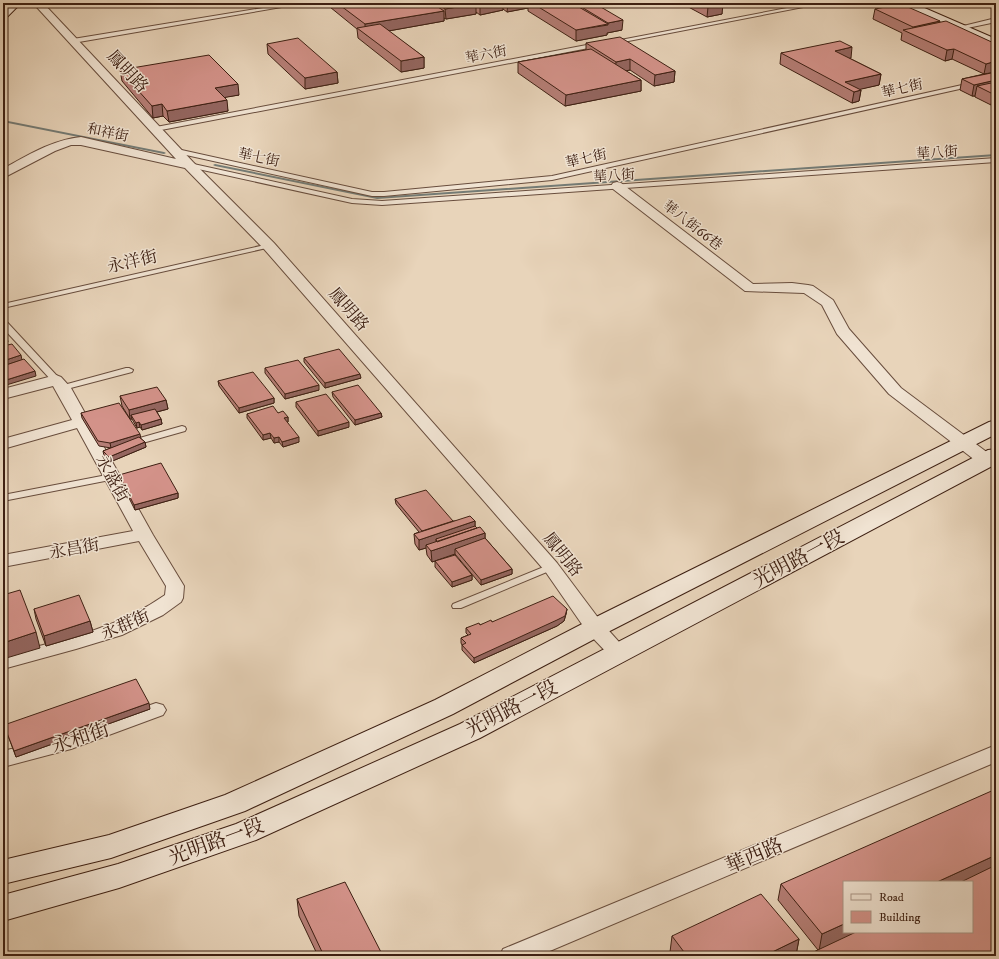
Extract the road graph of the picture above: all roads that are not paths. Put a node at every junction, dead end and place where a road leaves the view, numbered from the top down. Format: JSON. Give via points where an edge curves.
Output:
{"nodes":[{"id":1,"x":15,"y":3,"type":"edge"},
{"id":2,"x":38,"y":3,"type":"edge"},
{"id":3,"x":302,"y":3,"type":"edge"},
{"id":4,"x":821,"y":3,"type":"edge"},
{"id":5,"x":903,"y":3,"type":"edge"},
{"id":6,"x":3,"y":14,"type":"edge"},
{"id":7,"x":996,"y":20,"type":"edge"},
{"id":8,"x":958,"y":28,"type":"junction"},
{"id":9,"x":73,"y":41,"type":"junction"},
{"id":10,"x":610,"y":43,"type":"edge"},
{"id":11,"x":602,"y":44,"type":"edge"},
{"id":12,"x":996,"y":44,"type":"edge"},
{"id":13,"x":980,"y":83,"type":"edge"},
{"id":14,"x":156,"y":129,"type":"junction"},
{"id":15,"x":177,"y":151,"type":"junction"},
{"id":16,"x":992,"y":161,"type":"edge"},
{"id":17,"x":996,"y":164,"type":"edge"},
{"id":18,"x":189,"y":165,"type":"junction"},
{"id":19,"x":3,"y":174,"type":"edge"},
{"id":20,"x":617,"y":186,"type":"junction"},
{"id":21,"x":269,"y":246,"type":"junction"},
{"id":22,"x":3,"y":306,"type":"edge"},
{"id":23,"x":3,"y":322,"type":"edge"},
{"id":24,"x":20,"y":342,"type":"junction"},
{"id":25,"x":9,"y":345,"type":"edge"},
{"id":26,"x":129,"y":370,"type":"dead end"},
{"id":27,"x":59,"y":384,"type":"junction"},
{"id":28,"x":3,"y":394,"type":"edge"},
{"id":29,"x":82,"y":422,"type":"junction"},
{"id":30,"x":996,"y":426,"type":"edge"},
{"id":31,"x":182,"y":429,"type":"dead end"},
{"id":32,"x":963,"y":443,"type":"junction"},
{"id":33,"x":3,"y":444,"type":"edge"},
{"id":34,"x":122,"y":446,"type":"edge"},
{"id":35,"x":991,"y":458,"type":"edge"},
{"id":36,"x":112,"y":477,"type":"junction"},
{"id":37,"x":3,"y":498,"type":"edge"},
{"id":38,"x":144,"y":535,"type":"junction"},
{"id":39,"x":3,"y":561,"type":"edge"},
{"id":40,"x":551,"y":567,"type":"junction"},
{"id":41,"x":457,"y":606,"type":"dead end"},
{"id":42,"x":596,"y":628,"type":"junction"},
{"id":43,"x":618,"y":652,"type":"junction"},
{"id":44,"x":3,"y":662,"type":"edge"},
{"id":45,"x":156,"y":710,"type":"dead end"},
{"id":46,"x":996,"y":753,"type":"edge"},
{"id":47,"x":3,"y":759,"type":"edge"},
{"id":48,"x":3,"y":872,"type":"edge"},
{"id":49,"x":3,"y":908,"type":"edge"},
{"id":50,"x":512,"y":956,"type":"edge"}],
"edges":[{"from":1,"to":6,"type":"street"},
{"from":2,"to":9,"type":"street","name":"鳳明路"},
{"from":3,"to":9,"type":"lane"},
{"from":4,"to":10,"type":"lane"},
{"from":5,"to":8,"type":"street"},
{"from":7,"to":8,"type":"lane"},
{"from":8,"to":12,"type":"street"},
{"from":9,"to":14,"type":"street","name":"鳳明路"},
{"from":11,"to":14,"type":"lane","name":"華六街"},
{"from":13,"to":15,"type":"lane","name":"華七街","via":[[552,178],[498,184],[372,194]]},
{"from":14,"to":15,"type":"street","name":"鳳明路"},
{"from":15,"to":18,"type":"street","name":"鳳明路"},
{"from":16,"to":17,"type":"lane"},
{"from":16,"to":20,"type":"lane","name":"華八街"},
{"from":18,"to":19,"type":"street","name":"和祥街","via":[[74,141],[59,145]]},
{"from":18,"to":20,"type":"lane","name":"華八街","via":[[368,203]]},
{"from":18,"to":21,"type":"street","name":"鳳明路"},
{"from":20,"to":32,"type":"street","name":"華八街66巷","via":[[750,288],[808,289],[828,303],[842,331],[895,391]]},
{"from":21,"to":22,"type":"lane","name":"永洋街"},
{"from":21,"to":40,"type":"street","name":"鳳明路"},
{"from":23,"to":24,"type":"lane"},
{"from":24,"to":25,"type":"lane"},
{"from":24,"to":27,"type":"lane"},
{"from":26,"to":27,"type":"lane"},
{"from":27,"to":28,"type":"street"},
{"from":27,"to":29,"type":"street","name":"永盛街"},
{"from":29,"to":33,"type":"street"},
{"from":29,"to":36,"type":"street","name":"永盛街","via":[[103,451]]},
{"from":30,"to":32,"type":"street","name":"光明路一段"},
{"from":31,"to":34,"type":"lane"},
{"from":32,"to":35,"type":"street"},
{"from":32,"to":42,"type":"street","name":"光明路一段"},
{"from":35,"to":43,"type":"street","name":"光明路一段"},
{"from":36,"to":37,"type":"lane"},
{"from":36,"to":38,"type":"street","name":"永盛街"},
{"from":38,"to":39,"type":"street","name":"永昌街"},
{"from":38,"to":44,"type":"street","name":"永群街","via":[[175,586],[174,598],[135,622],[91,638]]},
{"from":40,"to":41,"type":"lane"},
{"from":40,"to":42,"type":"street","name":"鳳明路"},
{"from":42,"to":43,"type":"street","name":"鳳明路"},
{"from":42,"to":48,"type":"street","name":"光明路一段","via":[[444,707],[235,803],[111,846]]},
{"from":43,"to":49,"type":"street","name":"光明路一段","via":[[470,731],[246,832],[119,876]]},
{"from":45,"to":47,"type":"street","name":"永和街","via":[[64,744]]},
{"from":46,"to":50,"type":"street","name":"華西路"}]}
